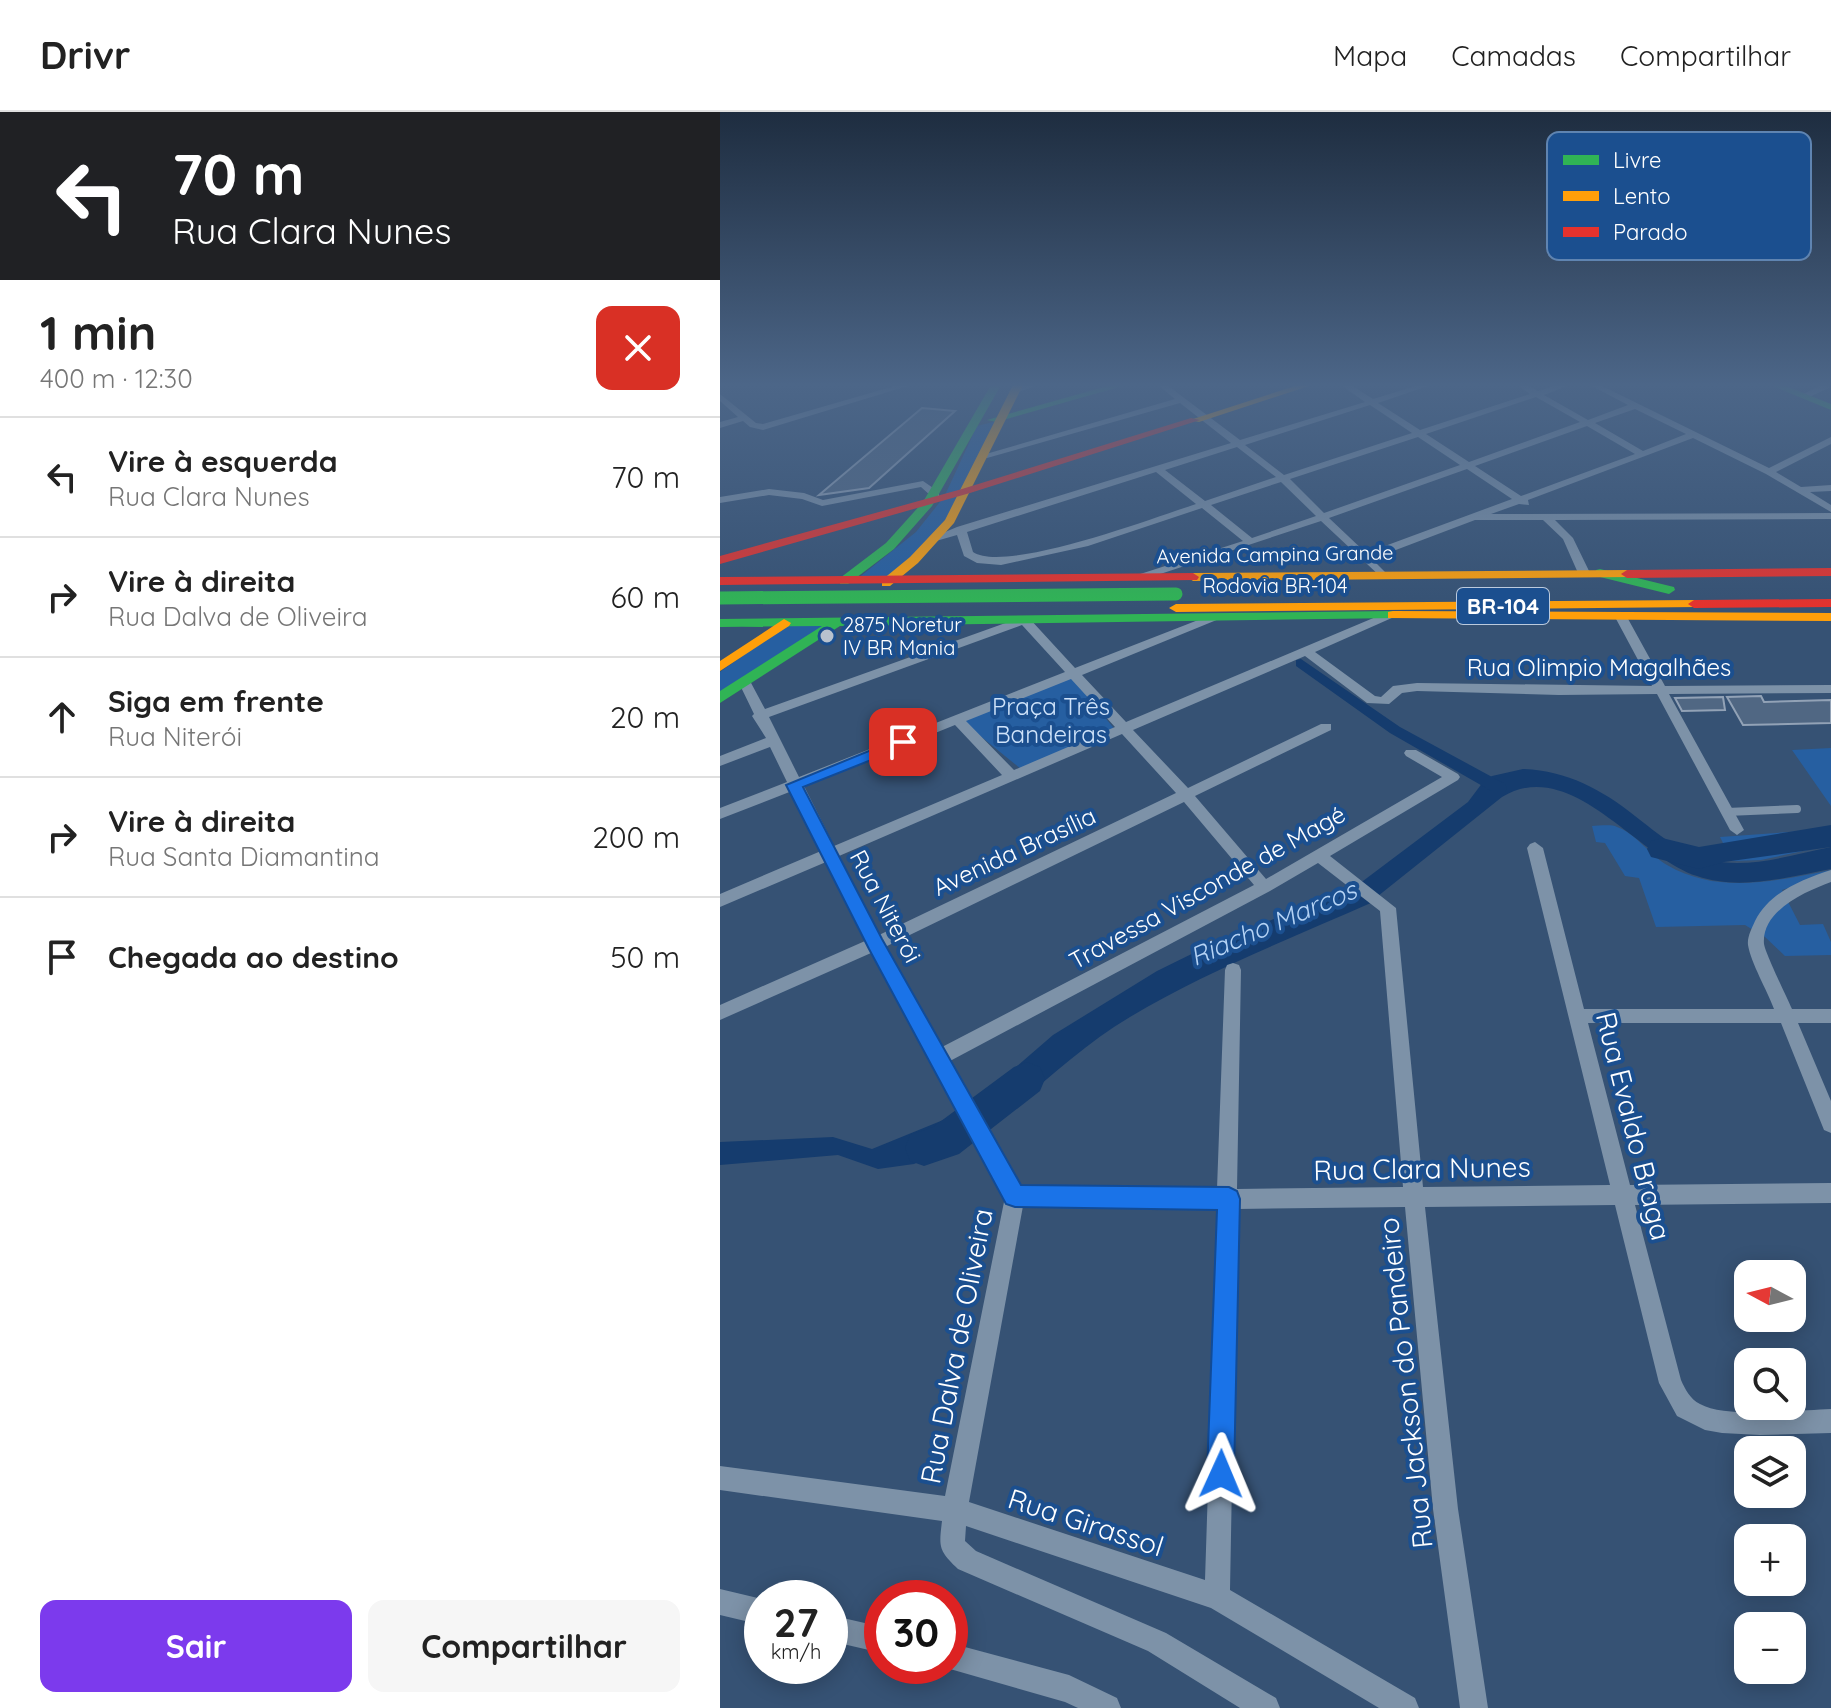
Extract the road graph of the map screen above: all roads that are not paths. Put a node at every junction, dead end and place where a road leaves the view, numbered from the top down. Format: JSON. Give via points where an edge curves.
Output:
{"nodes":[{"id":1,"x":952,"y":459,"type":"edge"},
{"id":2,"x":982,"y":459,"type":"edge"},
{"id":3,"x":1068,"y":459,"type":"edge"},
{"id":4,"x":1190,"y":459,"type":"edge"},
{"id":5,"x":1261,"y":459,"type":"edge"},
{"id":6,"x":1339,"y":459,"type":"edge"},
{"id":7,"x":1457,"y":459,"type":"edge"},
{"id":8,"x":1477,"y":459,"type":"edge"},
{"id":9,"x":1627,"y":459,"type":"edge"},
{"id":10,"x":1743,"y":459,"type":"edge"},
{"id":11,"x":1793,"y":459,"type":"edge"},
{"id":12,"x":1464,"y":464,"type":"junction"},
{"id":13,"x":1158,"y":469,"type":"junction"},
{"id":14,"x":1769,"y":472,"type":"junction"},
{"id":15,"x":1284,"y":479,"type":"junction"},
{"id":16,"x":1831,"y":488,"type":"edge"},
{"id":17,"x":1801,"y":490,"type":"junction"},
{"id":18,"x":966,"y":491,"type":"junction"},
{"id":19,"x":934,"y":497,"type":"junction"},
{"id":20,"x":1518,"y":499,"type":"junction"},
{"id":21,"x":720,"y":500,"type":"edge"},
{"id":22,"x":1205,"y":506,"type":"junction"},
{"id":23,"x":1831,"y":509,"type":"edge"},
{"id":24,"x":1319,"y":516,"type":"junction"},
{"id":25,"x":1831,"y":516,"type":"edge"},
{"id":26,"x":1473,"y":517,"type":"junction"},
{"id":27,"x":1549,"y":518,"type":"junction"},
{"id":28,"x":961,"y":529,"type":"junction"},
{"id":29,"x":936,"y":538,"type":"junction"},
{"id":30,"x":1251,"y":542,"type":"junction"},
{"id":31,"x":920,"y":554,"type":"junction"},
{"id":32,"x":1364,"y":558,"type":"junction"},
{"id":33,"x":720,"y":560,"type":"edge"},
{"id":34,"x":1831,"y":572,"type":"edge"},
{"id":35,"x":1592,"y":573,"type":"junction"},
{"id":36,"x":1382,"y":575,"type":"junction"},
{"id":37,"x":1138,"y":578,"type":"junction"},
{"id":38,"x":960,"y":580,"type":"junction"},
{"id":39,"x":720,"y":581,"type":"edge"},
{"id":40,"x":844,"y":581,"type":"junction"},
{"id":41,"x":888,"y":581,"type":"junction"},
{"id":42,"x":1831,"y":589,"type":"edge"},
{"id":43,"x":1669,"y":590,"type":"junction"},
{"id":44,"x":720,"y":598,"type":"edge"},
{"id":45,"x":1176,"y":601,"type":"junction"},
{"id":46,"x":1831,"y":603,"type":"edge"},
{"id":47,"x":720,"y":613,"type":"edge"},
{"id":48,"x":1390,"y":615,"type":"junction"},
{"id":49,"x":1215,"y":617,"type":"junction"},
{"id":50,"x":1621,"y":617,"type":"junction"},
{"id":51,"x":1831,"y":617,"type":"edge"},
{"id":52,"x":1023,"y":621,"type":"junction"},
{"id":53,"x":720,"y":623,"type":"edge"},
{"id":54,"x":792,"y":623,"type":"junction"},
{"id":55,"x":834,"y":623,"type":"junction"},
{"id":56,"x":1306,"y":651,"type":"junction"},
{"id":57,"x":720,"y":667,"type":"edge"},
{"id":58,"x":1076,"y":673,"type":"junction"},
{"id":59,"x":744,"y":681,"type":"junction"},
{"id":60,"x":1831,"y":689,"type":"edge"},
{"id":61,"x":1662,"y":692,"type":"junction"},
{"id":62,"x":720,"y":698,"type":"edge"},
{"id":63,"x":759,"y":716,"type":"junction"},
{"id":64,"x":958,"y":720,"type":"junction"},
{"id":65,"x":1326,"y":727,"type":"dead end"},
{"id":66,"x":1125,"y":731,"type":"junction"},
{"id":67,"x":772,"y":741,"type":"junction"},
{"id":68,"x":1411,"y":753,"type":"dead end"},
{"id":69,"x":720,"y":761,"type":"edge"},
{"id":70,"x":1013,"y":778,"type":"junction"},
{"id":71,"x":794,"y":785,"type":"junction"},
{"id":72,"x":1187,"y":796,"type":"junction"},
{"id":73,"x":1797,"y":809,"type":"dead end"},
{"id":74,"x":1727,"y":812,"type":"junction"},
{"id":75,"x":720,"y":814,"type":"edge"},
{"id":76,"x":1737,"y":830,"type":"dead end"},
{"id":77,"x":1535,"y":848,"type":"dead end"},
{"id":78,"x":1318,"y":855,"type":"junction"},
{"id":79,"x":830,"y":856,"type":"junction"},
{"id":80,"x":1831,"y":876,"type":"edge"},
{"id":81,"x":1264,"y":887,"type":"junction"},
{"id":82,"x":720,"y":901,"type":"edge"},
{"id":83,"x":875,"y":944,"type":"junction"},
{"id":84,"x":1233,"y":970,"type":"dead end"},
{"id":85,"x":720,"y":1013,"type":"edge"},
{"id":86,"x":1577,"y":1016,"type":"junction"},
{"id":87,"x":1786,"y":1016,"type":"junction"},
{"id":88,"x":1831,"y":1016,"type":"edge"},
{"id":89,"x":938,"y":1058,"type":"junction"},
{"id":90,"x":1831,"y":1124,"type":"edge"},
{"id":91,"x":991,"y":1150,"type":"joint"},
{"id":92,"x":1831,"y":1193,"type":"edge"},
{"id":93,"x":1621,"y":1194,"type":"junction"},
{"id":94,"x":1416,"y":1195,"type":"junction"},
{"id":95,"x":1015,"y":1196,"type":"junction"},
{"id":96,"x":1229,"y":1199,"type":"junction"},
{"id":97,"x":1831,"y":1421,"type":"edge"},
{"id":98,"x":720,"y":1478,"type":"edge"},
{"id":99,"x":955,"y":1510,"type":"junction"},
{"id":100,"x":1217,"y":1597,"type":"junction"},
{"id":101,"x":720,"y":1602,"type":"edge"},
{"id":102,"x":744,"y":1608,"type":"edge"},
{"id":103,"x":968,"y":1661,"type":"edge"},
{"id":104,"x":1107,"y":1708,"type":"edge"},
{"id":105,"x":1266,"y":1708,"type":"edge"},
{"id":106,"x":1405,"y":1708,"type":"edge"},
{"id":107,"x":1474,"y":1708,"type":"edge"}],
"edges":[{"from":1,"to":19,"type":"main road"},
{"from":2,"to":18,"type":"main road"},
{"from":3,"to":18,"type":"main road"},
{"from":4,"to":13,"type":"street"},
{"from":5,"to":15,"type":"street"},
{"from":6,"to":15,"type":"street"},
{"from":7,"to":12,"type":"street"},
{"from":8,"to":12,"type":"street"},
{"from":9,"to":20,"type":"street"},
{"from":10,"to":14,"type":"street"},
{"from":11,"to":14,"type":"street"},
{"from":12,"to":20,"type":"street"},
{"from":12,"to":24,"type":"street"},
{"from":13,"to":22,"type":"street"},
{"from":13,"to":28,"type":"street"},
{"from":14,"to":17,"type":"street"},
{"from":15,"to":22,"type":"street"},
{"from":15,"to":24,"type":"street"},
{"from":16,"to":17,"type":"street"},
{"from":17,"to":23,"type":"street"},
{"from":18,"to":19,"type":"main road"},
{"from":18,"to":29,"type":"main road"},
{"from":19,"to":21,"type":"street","via":[[923,484],[822,503],[769,492]]},
{"from":19,"to":33,"type":"main road"},
{"from":19,"to":40,"type":"main road","via":[[894,545]]},
{"from":20,"to":26,"type":"street"},
{"from":20,"to":27,"type":"street"},
{"from":22,"to":28,"type":"street","via":[[1084,544],[1001,562],[968,554]]},
{"from":22,"to":30,"type":"street"},
{"from":24,"to":30,"type":"street"},
{"from":24,"to":32,"type":"street"},
{"from":25,"to":27,"type":"street"},
{"from":26,"to":27,"type":"street"},
{"from":26,"to":32,"type":"street"},
{"from":27,"to":35,"type":"street"},
{"from":28,"to":29,"type":"street"},
{"from":29,"to":31,"type":"main road"},
{"from":30,"to":37,"type":"street"},
{"from":31,"to":38,"type":"main road","via":[[921,568]]},
{"from":31,"to":41,"type":"main road"},
{"from":32,"to":36,"type":"street"},
{"from":34,"to":35,"type":"main road","name":"Avenida Campina Grande"},
{"from":35,"to":36,"type":"main road","name":"Avenida Campina Grande"},
{"from":35,"to":43,"type":"main road"},
{"from":36,"to":37,"type":"main road","name":"Avenida Campina Grande"},
{"from":37,"to":38,"type":"main road","name":"Avenida Campina Grande"},
{"from":38,"to":41,"type":"main road","name":"Avenida Campina Grande"},
{"from":39,"to":40,"type":"main road","name":"Avenida Campina Grande"},
{"from":40,"to":41,"type":"main road","name":"Avenida Campina Grande"},
{"from":40,"to":54,"type":"main road"},
{"from":41,"to":55,"type":"main road"},
{"from":42,"to":43,"type":"main road","name":"Rodovia BR-104","number":"BR-104"},
{"from":43,"to":45,"type":"main road","name":"Rodovia BR-104","number":"BR-104"},
{"from":44,"to":45,"type":"main road","name":"Rodovia BR-104","number":"BR-104","bridge":true},
{"from":45,"to":46,"type":"main road","name":"Rodovia BR-104","number":"BR-104"},
{"from":45,"to":47,"type":"main road","name":"Rodovia BR-104","number":"BR-104"},
{"from":48,"to":49,"type":"main road"},
{"from":48,"to":50,"type":"main road"},
{"from":48,"to":56,"type":"street"},
{"from":49,"to":52,"type":"main road"},
{"from":49,"to":58,"type":"street"},
{"from":50,"to":51,"type":"main road"},
{"from":50,"to":61,"type":"street"},
{"from":52,"to":55,"type":"main road"},
{"from":52,"to":58,"type":"street"},
{"from":52,"to":63,"type":"street"},
{"from":53,"to":54,"type":"main road"},
{"from":54,"to":55,"type":"main road"},
{"from":54,"to":57,"type":"main road"},
{"from":55,"to":59,"type":"main road"},
{"from":56,"to":61,"type":"street","name":"Rua Olimpio Magalhães","via":[[1372,700],[1384,701],[1406,687]]},
{"from":56,"to":66,"type":"street"},
{"from":58,"to":64,"type":"street"},
{"from":58,"to":66,"type":"street"},
{"from":59,"to":62,"type":"main road"},
{"from":59,"to":63,"type":"street","name":"Rua Niterói"},
{"from":60,"to":61,"type":"street","name":"Rua Olimpio Magalhães"},
{"from":61,"to":74,"type":"street"},
{"from":63,"to":67,"type":"street","name":"Rua Niterói"},
{"from":64,"to":70,"type":"street"},
{"from":64,"to":71,"type":"street"},
{"from":65,"to":72,"type":"street","name":"Avenida Brasília"},
{"from":66,"to":70,"type":"street"},
{"from":66,"to":72,"type":"street"},
{"from":67,"to":69,"type":"street"},
{"from":67,"to":71,"type":"street","name":"Rua Niterói"},
{"from":68,"to":78,"type":"street","name":"Travessa Visconde de Magé","via":[[1453,777]]},
{"from":70,"to":79,"type":"street"},
{"from":71,"to":75,"type":"street"},
{"from":71,"to":79,"type":"street","name":"Rua Niterói"},
{"from":72,"to":81,"type":"street"},
{"from":72,"to":83,"type":"street","name":"Avenida Brasília"},
{"from":73,"to":74,"type":"lane"},
{"from":74,"to":76,"type":"street"},
{"from":77,"to":86,"type":"street","name":"Rua Evaldo Braga"},
{"from":78,"to":81,"type":"street","name":"Travessa Visconde de Magé"},
{"from":78,"to":94,"type":"street","name":"Rua Jackson do Pandeiro","via":[[1388,908]]},
{"from":79,"to":82,"type":"street"},
{"from":79,"to":83,"type":"street","name":"Rua Niterói"},
{"from":80,"to":87,"type":"street","via":[[1783,897],[1758,927],[1756,943]]},
{"from":81,"to":89,"type":"street","name":"Travessa Visconde de Magé"},
{"from":83,"to":85,"type":"street","name":"Avenida Brasília"},
{"from":83,"to":89,"type":"street","name":"Rua Niterói"},
{"from":84,"to":96,"type":"street"},
{"from":86,"to":87,"type":"street"},
{"from":86,"to":93,"type":"street","name":"Rua Evaldo Braga"},
{"from":87,"to":88,"type":"street"},
{"from":87,"to":90,"type":"street"},
{"from":89,"to":91,"type":"street","name":"Rua Niterói"},
{"from":91,"to":95,"type":"street","name":"Rua Dalva de Oliveira"},
{"from":92,"to":93,"type":"street","name":"Rua Clara Nunes"},
{"from":93,"to":94,"type":"street","name":"Rua Clara Nunes"},
{"from":93,"to":97,"type":"street","name":"Rua Evaldo Braga","via":[[1670,1383],[1689,1412],[1716,1421]]},
{"from":94,"to":96,"type":"street","name":"Rua Clara Nunes"},
{"from":94,"to":107,"type":"street","name":"Rua Jackson do Pandeiro","via":[[1451,1550]]},
{"from":95,"to":96,"type":"street","name":"Rua Clara Nunes"},
{"from":95,"to":99,"type":"street","name":"Rua Dalva de Oliveira"},
{"from":96,"to":100,"type":"street"},
{"from":98,"to":99,"type":"street","name":"Rua Girassol"},
{"from":99,"to":100,"type":"street","name":"Rua Girassol"},
{"from":99,"to":105,"type":"street","name":"Rua Dalva de Oliveira","via":[[952,1546],[967,1560],[1157,1642]]},
{"from":100,"to":106,"type":"street","name":"Rua Girassol"},
{"from":101,"to":102,"type":"street"},
{"from":103,"to":104,"type":"street","via":[[1069,1689]]}]}
